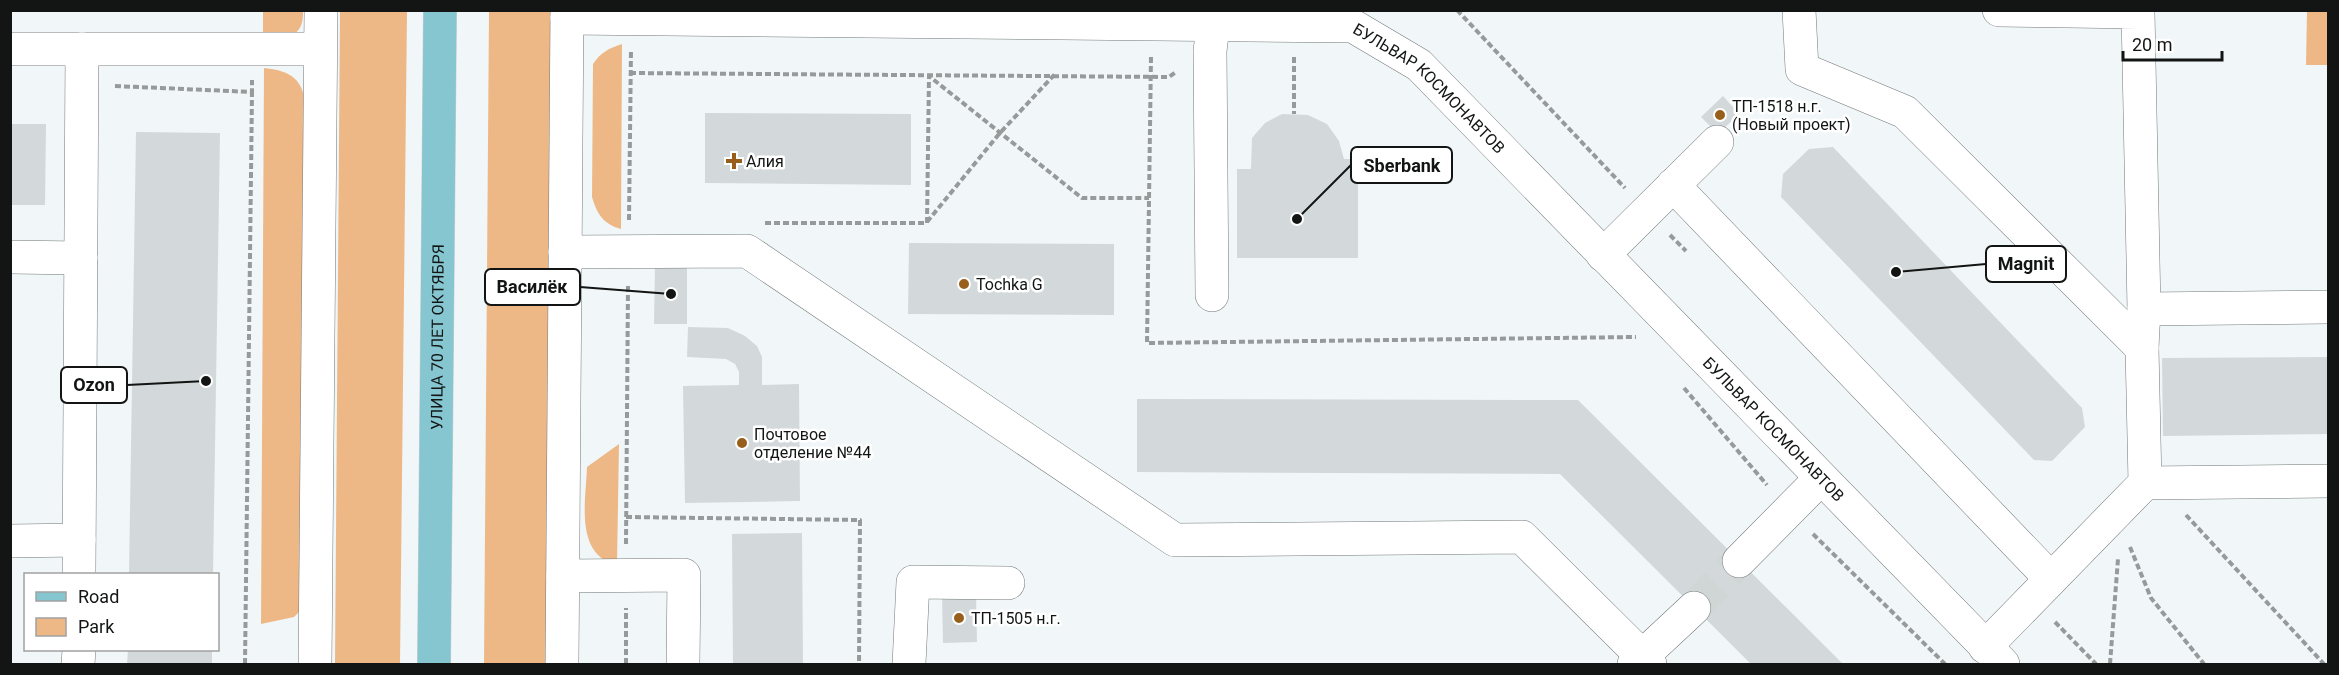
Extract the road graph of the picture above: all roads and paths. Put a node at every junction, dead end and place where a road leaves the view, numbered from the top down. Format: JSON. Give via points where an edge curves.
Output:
{"nodes":[{"id":1,"x":321,"y":10,"type":"edge"},
{"id":2,"x":440,"y":10,"type":"edge"},
{"id":3,"x":1798,"y":10,"type":"edge"},
{"id":4,"x":2000,"y":10,"type":"edge"},
{"id":5,"x":567,"y":14,"type":"edge"},
{"id":6,"x":631,"y":19,"type":"junction"},
{"id":7,"x":1151,"y":24,"type":"junction"},
{"id":8,"x":1211,"y":38,"type":"junction"},
{"id":9,"x":10,"y":49,"type":"edge"},
{"id":10,"x":82,"y":49,"type":"junction"},
{"id":11,"x":320,"y":49,"type":"junction"},
{"id":12,"x":1294,"y":53,"type":"dead end"},
{"id":13,"x":630,"y":73,"type":"junction"},
{"id":14,"x":1055,"y":74,"type":"junction"},
{"id":15,"x":929,"y":76,"type":"junction"},
{"id":16,"x":1150,"y":76,"type":"junction"},
{"id":17,"x":252,"y":92,"type":"dead end"},
{"id":18,"x":1294,"y":114,"type":"dead end"},
{"id":19,"x":999,"y":134,"type":"junction"},
{"id":20,"x":1717,"y":142,"type":"dead end"},
{"id":21,"x":1673,"y":185,"type":"junction"},
{"id":22,"x":1149,"y":198,"type":"junction"},
{"id":23,"x":760,"y":223,"type":"dead end"},
{"id":24,"x":927,"y":223,"type":"junction"},
{"id":25,"x":566,"y":252,"type":"junction"},
{"id":26,"x":628,"y":252,"type":"junction"},
{"id":27,"x":1603,"y":255,"type":"junction"},
{"id":28,"x":10,"y":257,"type":"edge"},
{"id":29,"x":81,"y":258,"type":"junction"},
{"id":30,"x":1212,"y":296,"type":"dead end"},
{"id":31,"x":2328,"y":308,"type":"edge"},
{"id":32,"x":2144,"y":309,"type":"junction"},
{"id":33,"x":1632,"y":329,"type":"dead end"},
{"id":34,"x":2142,"y":348,"type":"junction"},
{"id":35,"x":1677,"y":381,"type":"dead end"},
{"id":36,"x":1821,"y":478,"type":"junction"},
{"id":37,"x":2328,"y":481,"type":"edge"},
{"id":38,"x":2151,"y":483,"type":"junction"},
{"id":39,"x":1789,"y":511,"type":"junction"},
{"id":40,"x":2121,"y":516,"type":"junction"},
{"id":41,"x":79,"y":540,"type":"junction"},
{"id":42,"x":10,"y":541,"type":"edge"},
{"id":43,"x":1739,"y":561,"type":"tunnel mouth"},
{"id":44,"x":79,"y":573,"type":"edge"},
{"id":45,"x":563,"y":576,"type":"junction"},
{"id":46,"x":2051,"y":579,"type":"junction"},
{"id":47,"x":1008,"y":583,"type":"dead end"},
{"id":48,"x":1694,"y":608,"type":"tunnel mouth"},
{"id":49,"x":2055,"y":621,"type":"dead end"},
{"id":50,"x":1994,"y":656,"type":"edge"},
{"id":51,"x":1642,"y":662,"type":"edge"},
{"id":52,"x":245,"y":664,"type":"edge"},
{"id":53,"x":315,"y":664,"type":"edge"},
{"id":54,"x":434,"y":664,"type":"edge"},
{"id":55,"x":562,"y":664,"type":"edge"},
{"id":56,"x":683,"y":664,"type":"edge"},
{"id":57,"x":859,"y":664,"type":"edge"},
{"id":58,"x":909,"y":664,"type":"edge"},
{"id":59,"x":1945,"y":664,"type":"edge"},
{"id":60,"x":2096,"y":664,"type":"edge"},
{"id":61,"x":2110,"y":664,"type":"edge"},
{"id":62,"x":2204,"y":664,"type":"edge"},
{"id":63,"x":2324,"y":664,"type":"edge"}],
"edges":[{"from":1,"to":11,"type":"street"},
{"from":2,"to":54,"type":"main road","name":"УЛИЦА 70 ЛЕТ ОКТЯБРЯ"},
{"from":3,"to":34,"type":"street","via":[[1802,69],[1905,112]]},
{"from":4,"to":32,"type":"street","via":[[2138,12]]},
{"from":5,"to":6,"type":"street","name":"БУЛЬВАР КОСМОНАВТОВ"},
{"from":5,"to":25,"type":"street"},
{"from":6,"to":7,"type":"street","name":"БУЛЬВАР КОСМОНАВТОВ"},
{"from":6,"to":13,"type":"path"},
{"from":7,"to":8,"type":"street","name":"БУЛЬВАР КОСМОНАВТОВ"},
{"from":7,"to":16,"type":"path"},
{"from":8,"to":16,"type":"path","via":[[1169,77]]},
{"from":8,"to":27,"type":"street","name":"БУЛЬВАР КОСМОНАВТОВ","via":[[1353,26],[1419,64]]},
{"from":8,"to":30,"type":"street"},
{"from":9,"to":10,"type":"street"},
{"from":10,"to":11,"type":"street"},
{"from":10,"to":29,"type":"street"},
{"from":11,"to":53,"type":"street"},
{"from":12,"to":18,"type":"path"},
{"from":13,"to":15,"type":"path"},
{"from":13,"to":26,"type":"path"},
{"from":14,"to":15,"type":"path"},
{"from":14,"to":16,"type":"path"},
{"from":14,"to":19,"type":"path"},
{"from":15,"to":19,"type":"path"},
{"from":15,"to":24,"type":"path"},
{"from":16,"to":22,"type":"path"},
{"from":17,"to":52,"type":"path"},
{"from":19,"to":22,"type":"path","via":[[1082,198]]},
{"from":19,"to":24,"type":"path"},
{"from":20,"to":21,"type":"street"},
{"from":21,"to":27,"type":"street"},
{"from":21,"to":46,"type":"street"},
{"from":22,"to":33,"type":"path","via":[[1147,343],[1640,338]]},
{"from":23,"to":24,"type":"path"},
{"from":25,"to":26,"type":"street"},
{"from":25,"to":45,"type":"street"},
{"from":26,"to":51,"type":"street","via":[[747,251],[1175,540],[1522,537]]},
{"from":26,"to":57,"type":"path","via":[[626,517],[861,519]]},
{"from":27,"to":36,"type":"street","name":"БУЛЬВАР КОСМОНАВТОВ"},
{"from":28,"to":29,"type":"street"},
{"from":29,"to":41,"type":"street"},
{"from":31,"to":32,"type":"street"},
{"from":32,"to":34,"type":"street"},
{"from":34,"to":38,"type":"street"},
{"from":35,"to":39,"type":"path"},
{"from":36,"to":39,"type":"street"},
{"from":36,"to":50,"type":"street","name":"БУЛЬВАР КОСМОНАВТОВ"},
{"from":37,"to":38,"type":"street"},
{"from":38,"to":40,"type":"street"},
{"from":38,"to":63,"type":"path"},
{"from":39,"to":43,"type":"street"},
{"from":39,"to":59,"type":"path"},
{"from":40,"to":46,"type":"street"},
{"from":40,"to":61,"type":"path"},
{"from":40,"to":62,"type":"path","via":[[2151,598]]},
{"from":41,"to":42,"type":"street"},
{"from":41,"to":44,"type":"street"},
{"from":45,"to":55,"type":"street"},
{"from":45,"to":56,"type":"street","via":[[684,575]]},
{"from":46,"to":50,"type":"street"},
{"from":47,"to":58,"type":"street","via":[[913,582]]},
{"from":48,"to":51,"type":"street"},
{"from":49,"to":60,"type":"path"}]}
